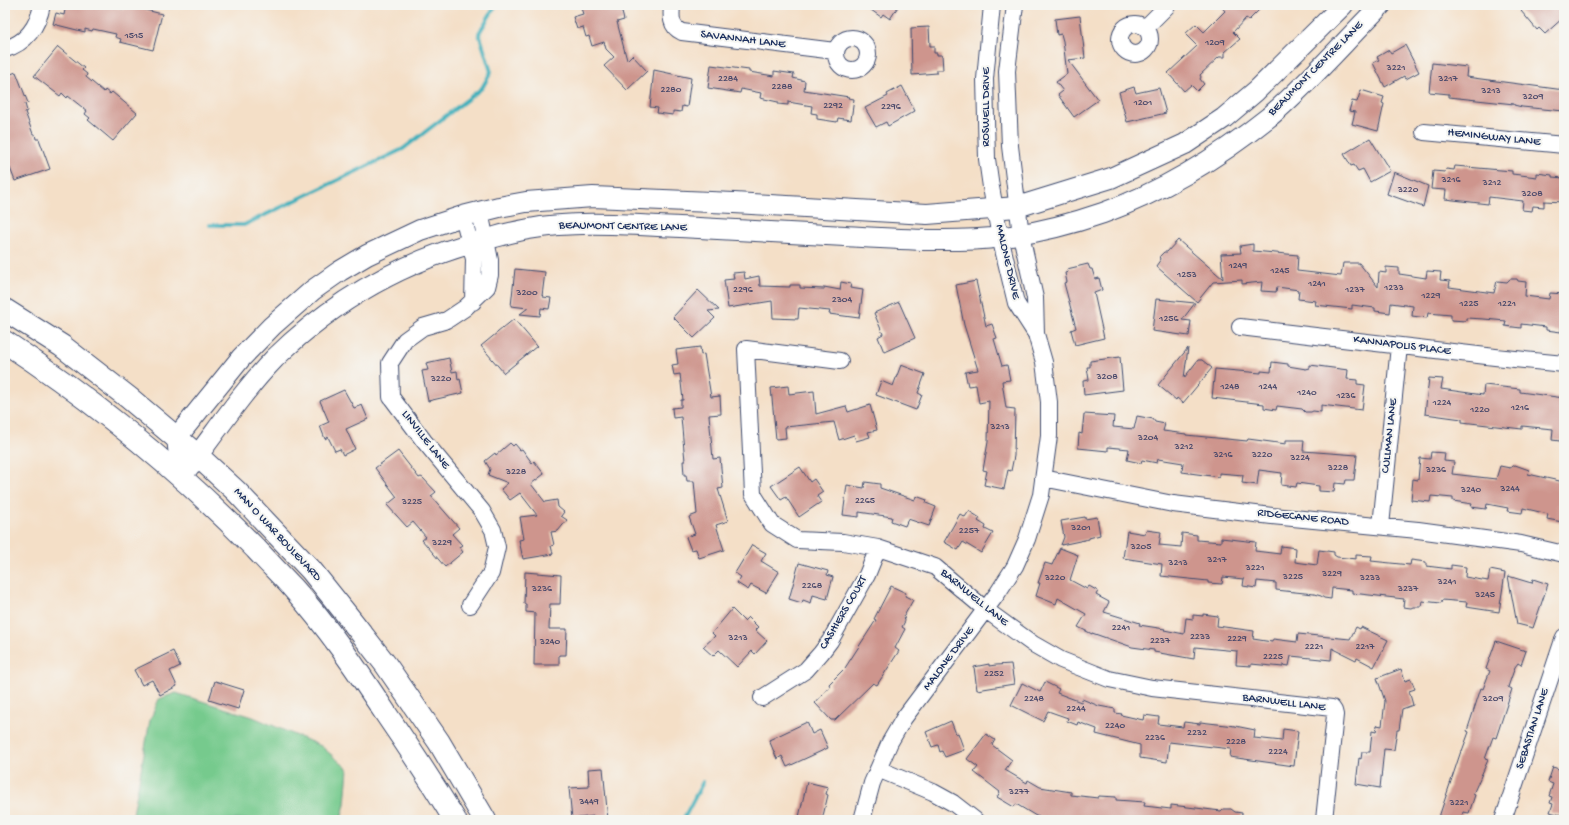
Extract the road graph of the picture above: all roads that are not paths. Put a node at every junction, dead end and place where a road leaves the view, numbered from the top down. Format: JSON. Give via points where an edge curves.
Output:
{"nodes":[{"id":1,"x":42,"y":5,"type":"edge"},
{"id":2,"x":672,"y":5,"type":"edge"},
{"id":3,"x":992,"y":5,"type":"edge"},
{"id":4,"x":1014,"y":5,"type":"edge"},
{"id":5,"x":1168,"y":5,"type":"edge"},
{"id":6,"x":1343,"y":5,"type":"edge"},
{"id":7,"x":1381,"y":5,"type":"edge"},
{"id":8,"x":1145,"y":28,"type":"dead end"},
{"id":9,"x":5,"y":49,"type":"edge"},
{"id":10,"x":836,"y":51,"type":"dead end"},
{"id":11,"x":1424,"y":132,"type":"dead end"},
{"id":12,"x":1564,"y":145,"type":"edge"},
{"id":13,"x":1017,"y":207,"type":"junction"},
{"id":14,"x":995,"y":208,"type":"junction"},
{"id":15,"x":472,"y":214,"type":"junction"},
{"id":16,"x":1021,"y":234,"type":"junction"},
{"id":17,"x":1000,"y":237,"type":"junction"},
{"id":18,"x":478,"y":241,"type":"junction"},
{"id":19,"x":5,"y":310,"type":"edge"},
{"id":20,"x":1240,"y":327,"type":"dead end"},
{"id":21,"x":1036,"y":334,"type":"junction"},
{"id":22,"x":5,"y":342,"type":"edge"},
{"id":23,"x":1399,"y":346,"type":"junction"},
{"id":24,"x":840,"y":361,"type":"dead end"},
{"id":25,"x":1564,"y":364,"type":"edge"},
{"id":26,"x":177,"y":437,"type":"junction"},
{"id":27,"x":198,"y":456,"type":"junction"},
{"id":28,"x":181,"y":476,"type":"junction"},
{"id":29,"x":1043,"y":478,"type":"junction"},
{"id":30,"x":1381,"y":526,"type":"junction"},
{"id":31,"x":878,"y":548,"type":"junction"},
{"id":32,"x":1564,"y":554,"type":"edge"},
{"id":33,"x":470,"y":604,"type":"dead end"},
{"id":34,"x":986,"y":610,"type":"junction"},
{"id":35,"x":1564,"y":637,"type":"edge"},
{"id":36,"x":762,"y":698,"type":"dead end"},
{"id":37,"x":878,"y":768,"type":"junction"},
{"id":38,"x":455,"y":820,"type":"edge"},
{"id":39,"x":485,"y":820,"type":"edge"},
{"id":40,"x":862,"y":820,"type":"edge"},
{"id":41,"x":975,"y":820,"type":"edge"},
{"id":42,"x":1324,"y":820,"type":"edge"},
{"id":43,"x":1503,"y":820,"type":"edge"}],
"edges":[{"from":1,"to":9,"type":"street","via":[[37,22],[31,31],[17,45]]},
{"from":2,"to":10,"type":"street","name":"SAVANNAH LANE","via":[[672,25],[682,32]]},
{"from":3,"to":14,"type":"street","name":"ROSWELL DRIVE","via":[[985,79],[987,159]]},
{"from":4,"to":13,"type":"street","name":"ROSWELL DRIVE","via":[[1007,71],[1010,146]]},
{"from":5,"to":8,"type":"street"},
{"from":6,"to":13,"type":"street","via":[[1256,91],[1224,118],[1185,144],[1111,178]]},
{"from":7,"to":16,"type":"street","name":"BEAUMONT CENTRE LANE","via":[[1270,116],[1183,177],[1101,214]]},
{"from":11,"to":12,"type":"street","name":"HEMINGWAY LANE"},
{"from":13,"to":14,"type":"street"},
{"from":13,"to":16,"type":"street","name":"MALONE DRIVE"},
{"from":14,"to":15,"type":"street","via":[[928,214],[593,197],[526,202]]},
{"from":14,"to":17,"type":"street","name":"MALONE DRIVE"},
{"from":15,"to":18,"type":"street","name":"LINVILLE LANE"},
{"from":15,"to":26,"type":"street","via":[[420,230],[368,255],[313,290],[241,358]]},
{"from":16,"to":17,"type":"street","name":"BEAUMONT CENTRE LANE"},
{"from":16,"to":21,"type":"street","name":"MALONE DRIVE","via":[[1035,298]]},
{"from":17,"to":18,"type":"street","name":"BEAUMONT CENTRE LANE","via":[[898,239],[595,224],[528,229]]},
{"from":17,"to":21,"type":"street","name":"MALONE DRIVE","via":[[1016,303]]},
{"from":18,"to":27,"type":"street","name":"BEAUMONT CENTRE LANE","via":[[430,256],[400,269],[330,311],[275,358],[242,396]]},
{"from":18,"to":33,"type":"street","name":"LINVILLE LANE","via":[[473,302],[447,320],[423,327],[405,340],[390,363],[391,396],[424,441],[482,511],[493,530],[497,547],[491,573]]},
{"from":19,"to":26,"type":"main road","name":"MAN O WAR BOULEVARD","via":[[62,346]]},
{"from":20,"to":23,"type":"street","name":"KANNAPOLIS PLACE"},
{"from":21,"to":29,"type":"street","name":"MALONE DRIVE","via":[[1044,362],[1049,402],[1049,436]]},
{"from":22,"to":28,"type":"main road","name":"MAN O WAR BOULEVARD","via":[[98,407]]},
{"from":23,"to":25,"type":"street","name":"KANNAPOLIS PLACE"},
{"from":23,"to":30,"type":"street","name":"CULLMAN LANE"},
{"from":24,"to":31,"type":"street","name":"BARNWELL LANE","via":[[746,349],[753,494],[772,524],[797,540],[843,542]]},
{"from":26,"to":27,"type":"main road","name":"MAN O WAR BOULEVARD"},
{"from":26,"to":28,"type":"street"},
{"from":27,"to":28,"type":"street","name":"BEAUMONT CENTRE LANE"},
{"from":27,"to":39,"type":"main road","name":"MAN O WAR BOULEVARD","via":[[236,491],[311,570],[351,620],[426,722]]},
{"from":28,"to":38,"type":"main road","name":"MAN O WAR BOULEVARD","via":[[294,588],[344,651]]},
{"from":29,"to":30,"type":"street","name":"RIDGECANE ROAD","via":[[1173,504]]},
{"from":29,"to":34,"type":"street","name":"MALONE DRIVE","via":[[1027,539],[1014,566]]},
{"from":30,"to":32,"type":"street","name":"RIDGECANE ROAD","via":[[1521,544]]},
{"from":31,"to":34,"type":"street","name":"BARNWELL LANE","via":[[935,567]]},
{"from":31,"to":36,"type":"street","name":"CASHIERS COURT","via":[[867,575],[821,653],[806,670]]},
{"from":34,"to":37,"type":"street","name":"MALONE DRIVE","via":[[904,718]]},
{"from":34,"to":42,"type":"street","name":"BARNWELL LANE","via":[[1038,647],[1076,667],[1109,679],[1152,688],[1332,708],[1335,715]]},
{"from":35,"to":43,"type":"street","name":"SEBASTIAN LANE"},
{"from":37,"to":40,"type":"street","name":"MALONE DRIVE"},
{"from":37,"to":41,"type":"street","via":[[933,792]]}]}
